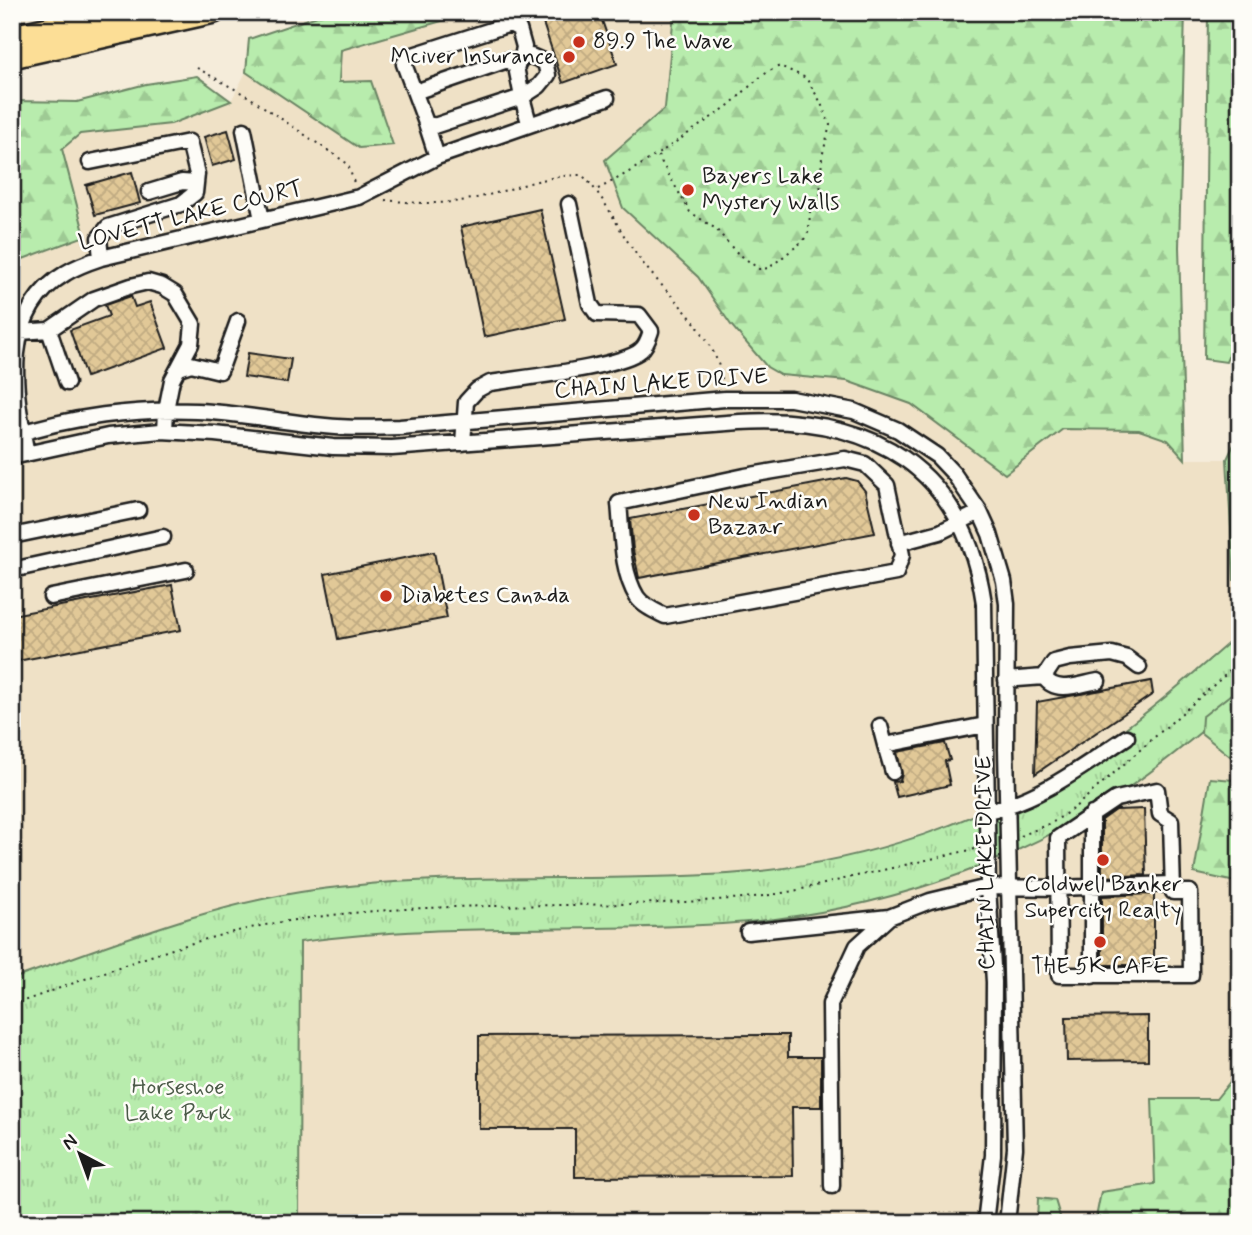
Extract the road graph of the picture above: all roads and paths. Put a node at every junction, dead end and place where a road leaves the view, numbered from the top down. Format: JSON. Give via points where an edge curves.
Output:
{"nodes":[{"id":1,"x":123,"y":12,"type":"edge"},
{"id":2,"x":214,"y":12,"type":"edge"},
{"id":3,"x":12,"y":36,"type":"edge"},
{"id":4,"x":12,"y":57,"type":"edge"},
{"id":5,"x":519,"y":62,"type":"junction"},
{"id":6,"x":197,"y":68,"type":"dead end"},
{"id":7,"x":415,"y":92,"type":"junction"},
{"id":8,"x":522,"y":97,"type":"junction"},
{"id":9,"x":607,"y":98,"type":"dead end"},
{"id":10,"x":426,"y":123,"type":"junction"},
{"id":11,"x":529,"y":123,"type":"junction"},
{"id":12,"x":244,"y":130,"type":"dead end"},
{"id":13,"x":658,"y":156,"type":"junction"},
{"id":14,"x":437,"y":157,"type":"junction"},
{"id":15,"x":90,"y":162,"type":"dead end"},
{"id":16,"x":196,"y":183,"type":"junction"},
{"id":17,"x":597,"y":189,"type":"dead end"},
{"id":18,"x":149,"y":192,"type":"dead end"},
{"id":19,"x":359,"y":197,"type":"junction"},
{"id":20,"x":569,"y":204,"type":"dead end"},
{"id":21,"x":262,"y":220,"type":"junction"},
{"id":22,"x":101,"y":258,"type":"junction"},
{"id":23,"x":19,"y":314,"type":"edge"},
{"id":24,"x":238,"y":321,"type":"dead end"},
{"id":25,"x":49,"y":330,"type":"junction"},
{"id":26,"x":20,"y":332,"type":"junction"},
{"id":27,"x":179,"y":368,"type":"junction"},
{"id":28,"x":67,"y":383,"type":"dead end"},
{"id":29,"x":166,"y":410,"type":"junction"},
{"id":30,"x":466,"y":421,"type":"junction"},
{"id":31,"x":165,"y":431,"type":"junction"},
{"id":32,"x":18,"y":434,"type":"edge"},
{"id":33,"x":463,"y":443,"type":"junction"},
{"id":34,"x":27,"y":454,"type":"junction"},
{"id":35,"x":12,"y":457,"type":"edge"},
{"id":36,"x":138,"y":510,"type":"dead end"},
{"id":37,"x":980,"y":512,"type":"junction"},
{"id":38,"x":961,"y":523,"type":"junction"},
{"id":39,"x":12,"y":536,"type":"edge"},
{"id":40,"x":163,"y":537,"type":"dead end"},
{"id":41,"x":899,"y":543,"type":"junction"},
{"id":42,"x":12,"y":570,"type":"edge"},
{"id":43,"x":186,"y":570,"type":"dead end"},
{"id":44,"x":51,"y":597,"type":"dead end"},
{"id":45,"x":1240,"y":662,"type":"edge"},
{"id":46,"x":1139,"y":667,"type":"dead end"},
{"id":47,"x":1044,"y":677,"type":"junction"},
{"id":48,"x":1006,"y":680,"type":"junction"},
{"id":49,"x":1098,"y":681,"type":"dead end"},
{"id":50,"x":985,"y":725,"type":"junction"},
{"id":51,"x":880,"y":726,"type":"dead end"},
{"id":52,"x":1128,"y":737,"type":"dead end"},
{"id":53,"x":885,"y":744,"type":"junction"},
{"id":54,"x":1006,"y":749,"type":"junction"},
{"id":55,"x":986,"y":752,"type":"junction"},
{"id":56,"x":893,"y":772,"type":"dead end"},
{"id":57,"x":1008,"y":806,"type":"junction"},
{"id":58,"x":987,"y":811,"type":"junction"},
{"id":59,"x":1092,"y":814,"type":"junction"},
{"id":60,"x":1008,"y":841,"type":"junction"},
{"id":61,"x":987,"y":846,"type":"junction"},
{"id":62,"x":1172,"y":884,"type":"junction"},
{"id":63,"x":1094,"y":886,"type":"junction"},
{"id":64,"x":988,"y":887,"type":"junction"},
{"id":65,"x":1009,"y":888,"type":"junction"},
{"id":66,"x":1058,"y":888,"type":"junction"},
{"id":67,"x":889,"y":917,"type":"junction"},
{"id":68,"x":748,"y":932,"type":"dead end"},
{"id":69,"x":1092,"y":976,"type":"junction"},
{"id":70,"x":12,"y":1005,"type":"edge"},
{"id":71,"x":832,"y":1186,"type":"dead end"},
{"id":72,"x":985,"y":1223,"type":"edge"},
{"id":73,"x":1007,"y":1223,"type":"edge"}],
"edges":[{"from":1,"to":3,"type":"highway"},
{"from":2,"to":4,"type":"highway"},
{"from":5,"to":7,"type":"street","via":[[508,60]]},
{"from":5,"to":7,"type":"street","via":[[524,47],[519,29],[510,24],[410,55],[404,64]]},
{"from":5,"to":8,"type":"street"},
{"from":5,"to":8,"type":"street","via":[[531,56],[545,62],[548,75]]},
{"from":6,"to":19,"type":"path","via":[[348,164]]},
{"from":7,"to":10,"type":"street"},
{"from":8,"to":10,"type":"street","via":[[434,126]]},
{"from":8,"to":11,"type":"street"},
{"from":9,"to":11,"type":"street","name":"LOVETT LAKE COURT"},
{"from":10,"to":14,"type":"street"},
{"from":11,"to":14,"type":"street","name":"LOVETT LAKE COURT"},
{"from":12,"to":21,"type":"street"},
{"from":13,"to":13,"type":"path","via":[[767,71],[780,66],[806,78],[830,125],[820,196],[810,211],[809,231],[769,268],[759,269],[690,212]]},
{"from":13,"to":17,"type":"path"},
{"from":14,"to":19,"type":"street","name":"LOVETT LAKE COURT"},
{"from":15,"to":16,"type":"street","via":[[189,142]]},
{"from":16,"to":18,"type":"street","via":[[182,182]]},
{"from":16,"to":22,"type":"street","via":[[195,193],[181,204],[108,227],[99,238]]},
{"from":19,"to":21,"type":"street","name":"LOVETT LAKE COURT"},
{"from":20,"to":30,"type":"street","via":[[593,311],[639,315],[651,331],[648,341],[643,349],[619,361],[490,383],[466,402]]},
{"from":21,"to":22,"type":"street","name":"LOVETT LAKE COURT"},
{"from":22,"to":23,"type":"street","name":"LOVETT LAKE COURT","via":[[56,279]]},
{"from":23,"to":26,"type":"street","name":"LOVETT LAKE COURT"},
{"from":24,"to":27,"type":"street","via":[[220,371],[191,364]]},
{"from":25,"to":26,"type":"street"},
{"from":25,"to":27,"type":"street","via":[[94,299],[148,282],[162,286],[175,294],[193,324],[191,344]]},
{"from":25,"to":28,"type":"street"},
{"from":26,"to":32,"type":"street","name":"LOVETT LAKE COURT","via":[[15,364]]},
{"from":27,"to":29,"type":"street"},
{"from":29,"to":30,"type":"street","name":"CHAIN LAKE DRIVE","via":[[349,428]]},
{"from":29,"to":31,"type":"street"},
{"from":29,"to":32,"type":"street","name":"CHAIN LAKE DRIVE","via":[[70,421]]},
{"from":30,"to":33,"type":"street"},
{"from":30,"to":37,"type":"street","name":"CHAIN LAKE DRIVE","via":[[725,399],[790,399],[854,411],[898,430],[937,456]]},
{"from":31,"to":33,"type":"street","name":"CHAIN LAKE DRIVE","via":[[332,447]]},
{"from":31,"to":34,"type":"street","name":"CHAIN LAKE DRIVE","via":[[108,436]]},
{"from":32,"to":34,"type":"street","name":"LOVETT LAKE COURT"},
{"from":33,"to":38,"type":"street","name":"CHAIN LAKE DRIVE","via":[[751,421],[807,423],[859,435],[907,460],[929,477]]},
{"from":34,"to":35,"type":"street","name":"CHAIN LAKE DRIVE"},
{"from":36,"to":39,"type":"street"},
{"from":37,"to":38,"type":"street"},
{"from":37,"to":48,"type":"street","name":"CHAIN LAKE DRIVE","via":[[1004,581]]},
{"from":38,"to":41,"type":"street"},
{"from":38,"to":50,"type":"street","name":"CHAIN LAKE DRIVE","via":[[980,574],[984,603]]},
{"from":40,"to":42,"type":"street"},
{"from":41,"to":41,"type":"street","via":[[902,555],[896,573],[665,616],[638,598],[627,572],[619,503],[845,459],[865,464],[887,485]]},
{"from":43,"to":44,"type":"street"},
{"from":45,"to":60,"type":"path","via":[[1074,808]]},
{"from":46,"to":47,"type":"street","via":[[1112,654],[1070,657],[1054,662]]},
{"from":47,"to":48,"type":"street"},
{"from":47,"to":49,"type":"street","via":[[1058,688]]},
{"from":48,"to":54,"type":"street","name":"CHAIN LAKE DRIVE"},
{"from":50,"to":53,"type":"street"},
{"from":50,"to":55,"type":"street","name":"CHAIN LAKE DRIVE"},
{"from":51,"to":53,"type":"street"},
{"from":52,"to":57,"type":"street","via":[[1048,788]]},
{"from":53,"to":56,"type":"street"},
{"from":54,"to":55,"type":"street"},
{"from":54,"to":57,"type":"street","name":"CHAIN LAKE DRIVE"},
{"from":55,"to":58,"type":"street","name":"CHAIN LAKE DRIVE"},
{"from":57,"to":58,"type":"street"},
{"from":57,"to":60,"type":"street","name":"CHAIN LAKE DRIVE"},
{"from":58,"to":61,"type":"street","name":"CHAIN LAKE DRIVE"},
{"from":59,"to":62,"type":"street","via":[[1116,799],[1157,790],[1160,814],[1171,821]]},
{"from":59,"to":63,"type":"street"},
{"from":59,"to":66,"type":"street","via":[[1058,838]]},
{"from":60,"to":65,"type":"street","name":"CHAIN LAKE DRIVE"},
{"from":61,"to":64,"type":"street","name":"CHAIN LAKE DRIVE"},
{"from":61,"to":70,"type":"path","via":[[757,897],[409,908],[291,920],[195,942]]},
{"from":62,"to":63,"type":"street"},
{"from":62,"to":69,"type":"street","via":[[1173,892],[1190,892],[1191,975]]},
{"from":63,"to":66,"type":"street"},
{"from":63,"to":69,"type":"street"},
{"from":64,"to":65,"type":"street"},
{"from":64,"to":67,"type":"street"},
{"from":64,"to":72,"type":"street","name":"CHAIN LAKE DRIVE","via":[[994,1065],[993,1156]]},
{"from":65,"to":66,"type":"street"},
{"from":65,"to":73,"type":"street","name":"CHAIN LAKE DRIVE","via":[[1014,1148]]},
{"from":66,"to":69,"type":"street","via":[[1059,975]]},
{"from":67,"to":68,"type":"street"},
{"from":67,"to":71,"type":"street","via":[[857,946],[830,1004]]}]}
